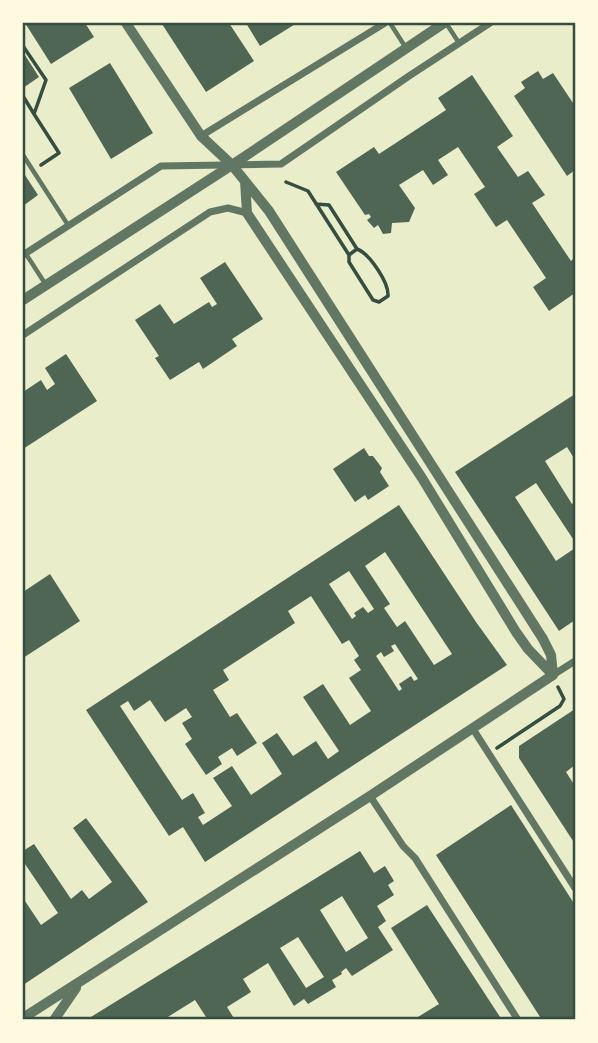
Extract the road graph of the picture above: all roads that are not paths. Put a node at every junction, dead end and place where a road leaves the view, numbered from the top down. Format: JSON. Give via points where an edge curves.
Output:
{"nodes":[{"id":1,"x":126,"y":23,"type":"edge"},
{"id":2,"x":387,"y":23,"type":"edge"},
{"id":3,"x":445,"y":23,"type":"edge"},
{"id":4,"x":490,"y":23,"type":"edge"},
{"id":5,"x":458,"y":43,"type":"junction"},
{"id":6,"x":406,"y":48,"type":"junction"},
{"id":7,"x":201,"y":136,"type":"junction"},
{"id":8,"x":23,"y":155,"type":"edge"},
{"id":9,"x":232,"y":165,"type":"junction"},
{"id":10,"x":245,"y":181,"type":"junction"},
{"id":11,"x":247,"y":213,"type":"junction"},
{"id":12,"x":68,"y":225,"type":"junction"},
{"id":13,"x":24,"y":254,"type":"edge"},
{"id":14,"x":46,"y":285,"type":"junction"},
{"id":15,"x":23,"y":300,"type":"edge"},
{"id":16,"x":23,"y":335,"type":"edge"},
{"id":17,"x":354,"y":342,"type":"junction"},
{"id":18,"x":338,"y":352,"type":"junction"},
{"id":19,"x":435,"y":469,"type":"junction"},
{"id":20,"x":422,"y":478,"type":"junction"},
{"id":21,"x":575,"y":661,"type":"edge"},
{"id":22,"x":553,"y":675,"type":"junction"},
{"id":23,"x":473,"y":729,"type":"junction"},
{"id":24,"x":369,"y":796,"type":"junction"},
{"id":25,"x":575,"y":888,"type":"edge"},
{"id":26,"x":78,"y":984,"type":"junction"},
{"id":27,"x":23,"y":1018,"type":"edge"},
{"id":28,"x":54,"y":1020,"type":"edge"},
{"id":29,"x":518,"y":1020,"type":"edge"}],
"edges":[{"from":1,"to":7,"type":"street"},
{"from":2,"to":6,"type":"lane"},
{"from":2,"to":7,"type":"street"},
{"from":3,"to":5,"type":"lane"},
{"from":3,"to":6,"type":"street"},
{"from":4,"to":5,"type":"street"},
{"from":5,"to":9,"type":"street","via":[[281,164]]},
{"from":6,"to":9,"type":"street"},
{"from":7,"to":9,"type":"street"},
{"from":8,"to":12,"type":"lane"},
{"from":9,"to":10,"type":"street"},
{"from":9,"to":12,"type":"street","via":[[161,166]]},
{"from":9,"to":14,"type":"street"},
{"from":10,"to":11,"type":"street"},
{"from":10,"to":17,"type":"street"},
{"from":11,"to":16,"type":"street","via":[[228,208],[209,212]]},
{"from":11,"to":18,"type":"street"},
{"from":12,"to":13,"type":"street"},
{"from":13,"to":14,"type":"lane"},
{"from":14,"to":15,"type":"street"},
{"from":17,"to":18,"type":"lane"},
{"from":17,"to":19,"type":"street"},
{"from":18,"to":20,"type":"street"},
{"from":19,"to":20,"type":"lane"},
{"from":19,"to":22,"type":"street","via":[[543,639]]},
{"from":20,"to":22,"type":"street","via":[[516,632]]},
{"from":21,"to":22,"type":"street"},
{"from":22,"to":23,"type":"street"},
{"from":23,"to":24,"type":"street"},
{"from":23,"to":25,"type":"street"},
{"from":24,"to":26,"type":"street"},
{"from":24,"to":29,"type":"street","via":[[415,858]]},
{"from":26,"to":27,"type":"street"},
{"from":26,"to":28,"type":"street"}]}
